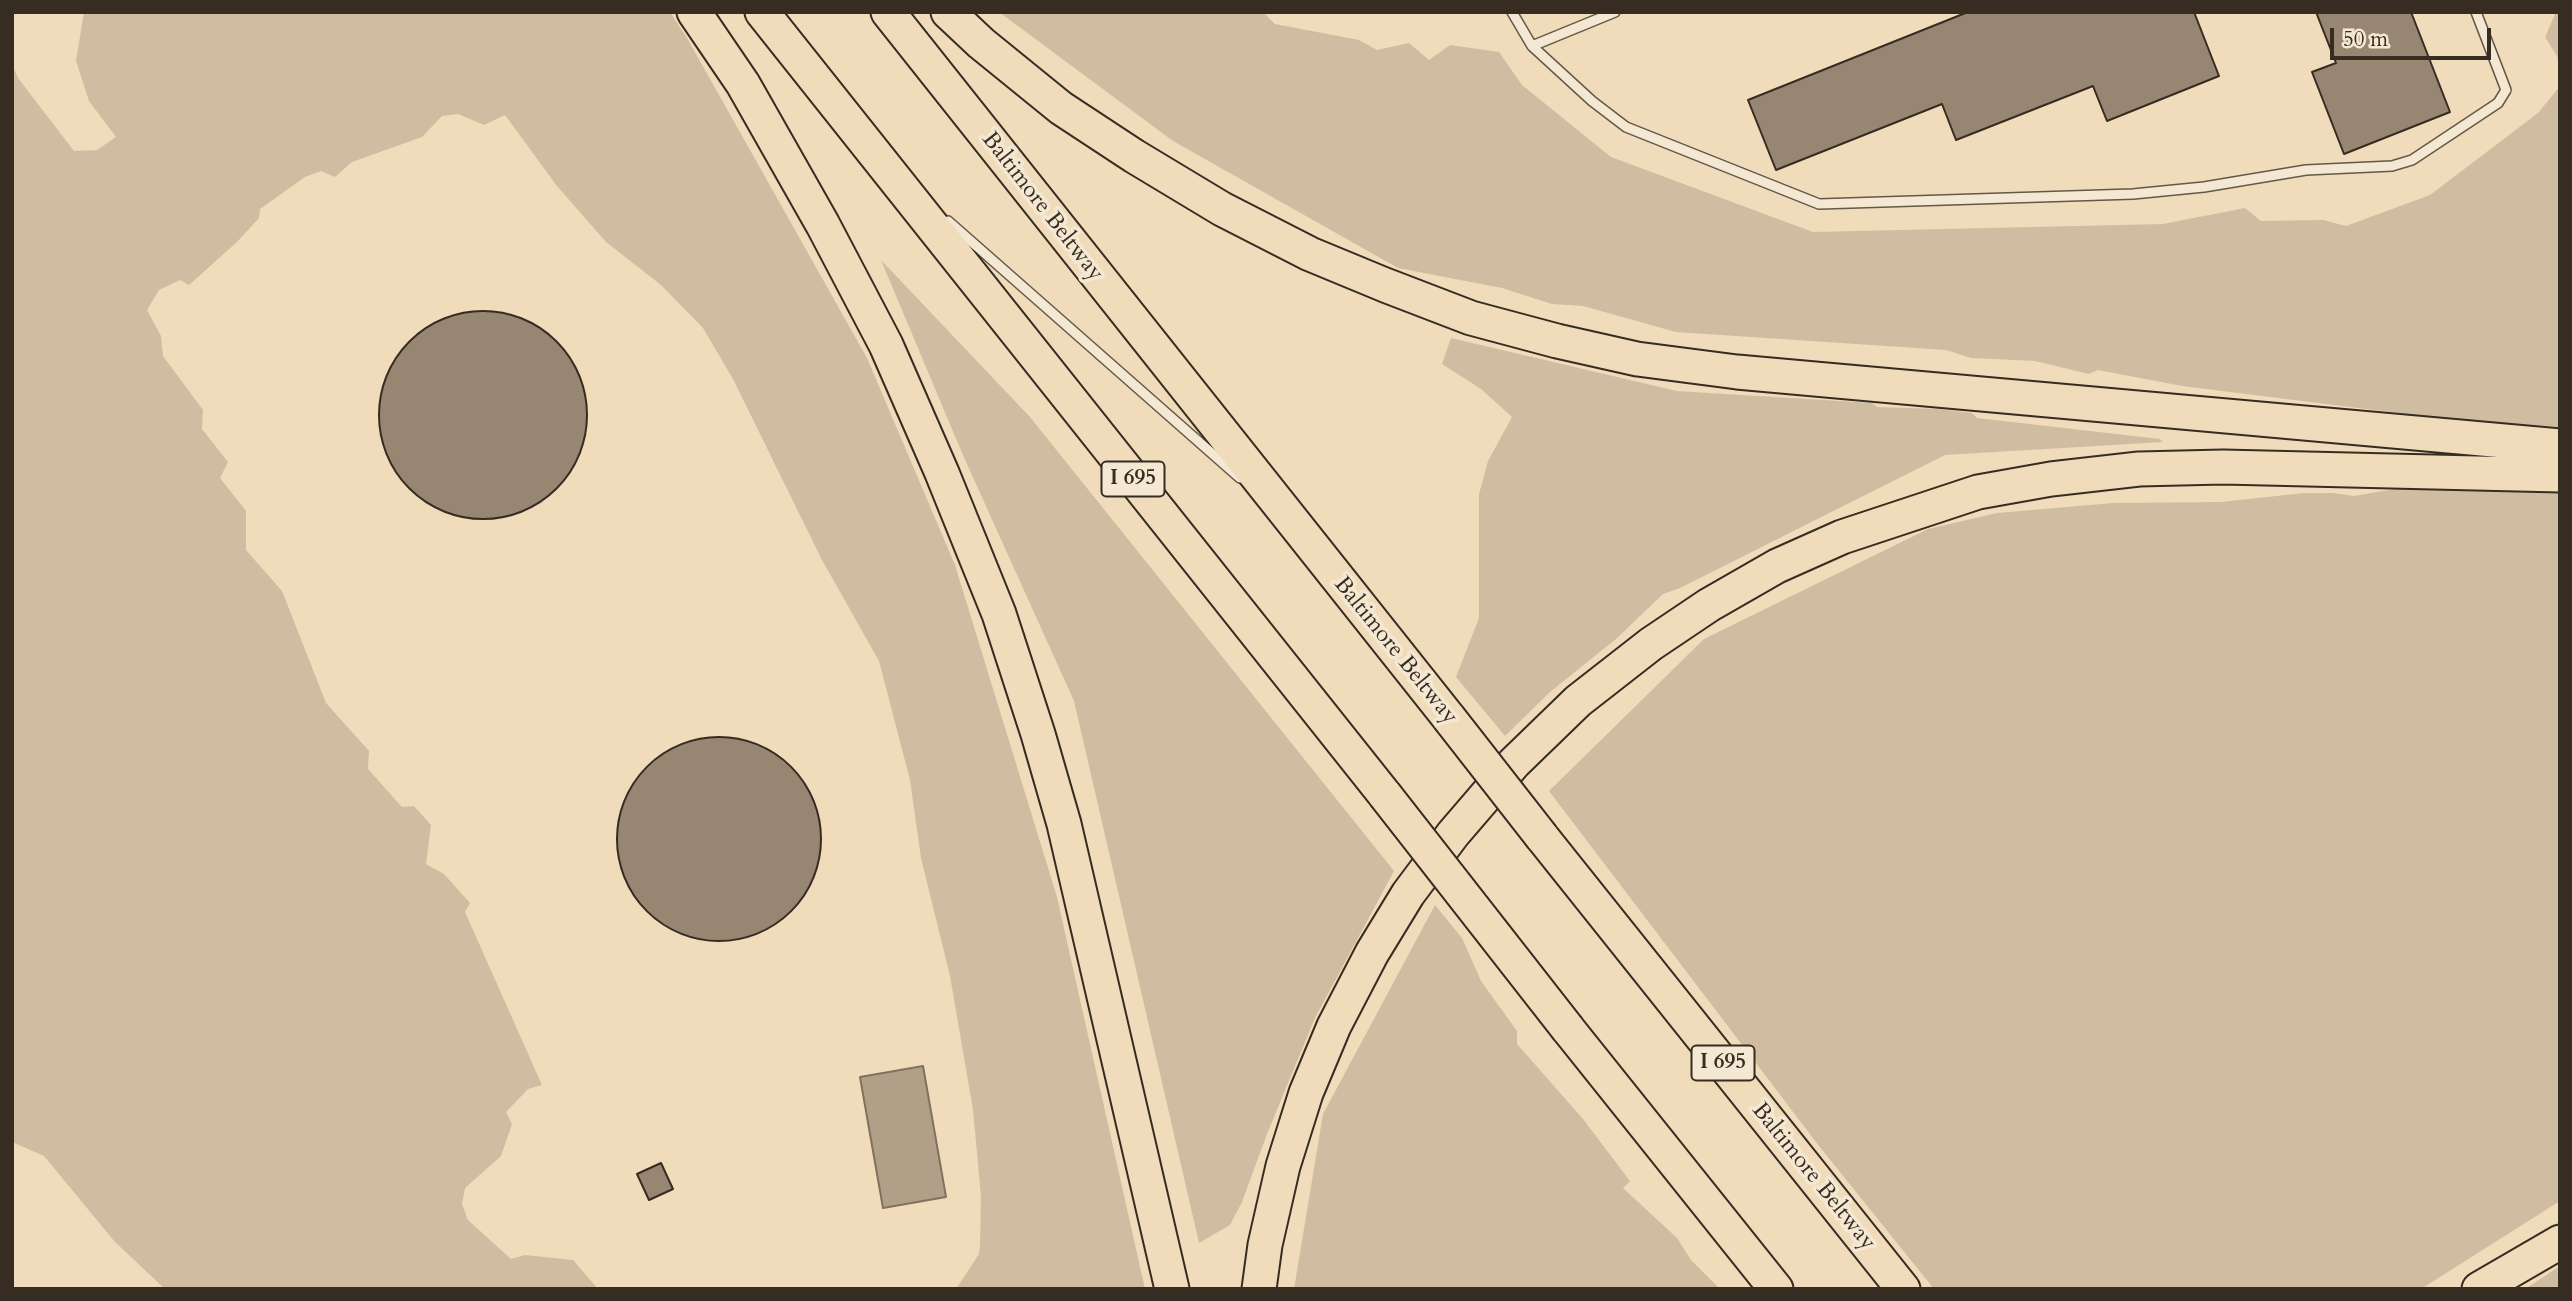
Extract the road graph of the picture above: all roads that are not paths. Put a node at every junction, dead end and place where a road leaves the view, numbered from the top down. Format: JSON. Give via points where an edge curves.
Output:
{"nodes":[{"id":1,"x":694,"y":12,"type":"edge"},
{"id":2,"x":762,"y":12,"type":"edge"},
{"id":3,"x":888,"y":12,"type":"edge"},
{"id":4,"x":948,"y":12,"type":"edge"},
{"id":5,"x":1512,"y":12,"type":"edge"},
{"id":6,"x":1615,"y":12,"type":"edge"},
{"id":7,"x":2476,"y":12,"type":"edge"},
{"id":8,"x":1532,"y":46,"type":"junction"},
{"id":9,"x":881,"y":163,"type":"junction"},
{"id":10,"x":933,"y":209,"type":"dead end"},
{"id":11,"x":944,"y":218,"type":"dead end"},
{"id":12,"x":2560,"y":446,"type":"edge"},
{"id":13,"x":2560,"y":475,"type":"edge"},
{"id":14,"x":1247,"y":484,"type":"dead end"},
{"id":15,"x":1257,"y":493,"type":"dead end"},
{"id":16,"x":1299,"y":530,"type":"junction"},
{"id":17,"x":2560,"y":1242,"type":"edge"},
{"id":18,"x":1172,"y":1289,"type":"edge"},
{"id":19,"x":1259,"y":1289,"type":"edge"},
{"id":20,"x":1776,"y":1289,"type":"edge"},
{"id":21,"x":1903,"y":1289,"type":"edge"},
{"id":22,"x":2479,"y":1289,"type":"edge"}],
"edges":[{"from":1,"to":18,"type":"highway","via":[[743,84],[886,345],[999,614],[1065,824]]},
{"from":2,"to":9,"type":"highway","number":"I 695"},
{"from":3,"to":16,"type":"highway","name":"Baltimore Beltway","number":"I 695"},
{"from":4,"to":12,"type":"highway","via":[[1061,108],[1222,209],[1310,254],[1471,318],[1637,359],[1737,372]]},
{"from":5,"to":8,"type":"lane"},
{"from":6,"to":8,"type":"lane"},
{"from":7,"to":8,"type":"lane","via":[[2506,90],[2498,103],[2412,160],[2392,166],[2306,170],[2204,187],[2099,196],[1819,204],[1626,127]]},
{"from":9,"to":10,"type":"lane"},
{"from":9,"to":20,"type":"highway","number":"I 695","bridge":true},
{"from":11,"to":14,"type":"lane"},
{"from":13,"to":19,"type":"highway","via":[[2223,467],[2139,469],[2051,479],[1978,492],[1842,537],[1709,604],[1578,701],[1514,763],[1408,894],[1371,953],[1306,1093],[1283,1166]]},
{"from":15,"to":16,"type":"lane"},
{"from":16,"to":21,"type":"highway","name":"Baltimore Beltway","number":"I 695","bridge":true},
{"from":17,"to":22,"type":"highway"}]}
